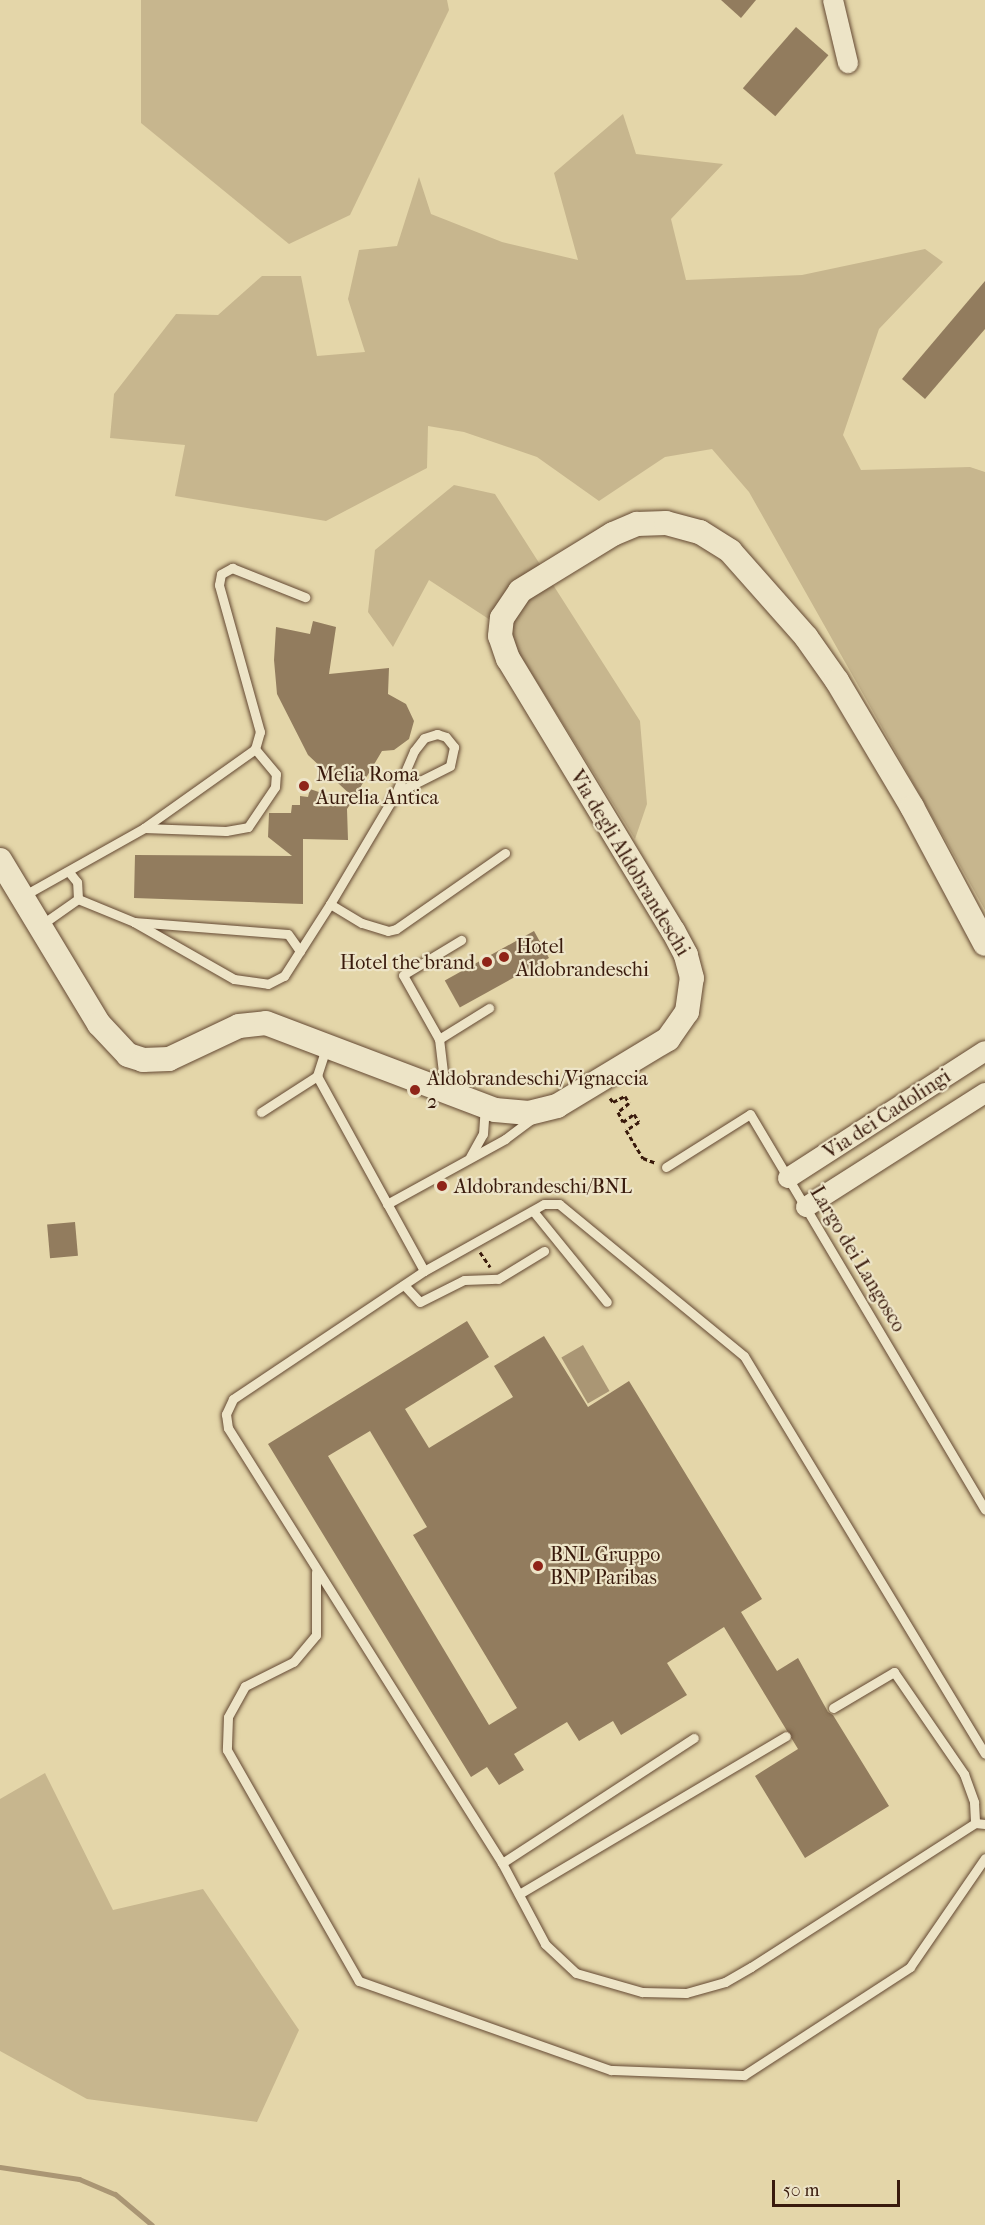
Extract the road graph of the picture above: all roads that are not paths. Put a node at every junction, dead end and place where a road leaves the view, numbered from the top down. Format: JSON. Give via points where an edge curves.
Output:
{"nodes":[{"id":1,"x":833,"y":0,"type":"edge"},
{"id":2,"x":848,"y":63,"type":"dead end"},
{"id":3,"x":305,"y":597,"type":"dead end"},
{"id":4,"x":255,"y":749,"type":"junction"},
{"id":5,"x":396,"y":793,"type":"junction"},
{"id":6,"x":144,"y":828,"type":"junction"},
{"id":7,"x":505,"y":853,"type":"dead end"},
{"id":8,"x":0,"y":860,"type":"edge"},
{"id":9,"x":69,"y":872,"type":"junction"},
{"id":10,"x":21,"y":897,"type":"junction"},
{"id":11,"x":78,"y":899,"type":"junction"},
{"id":12,"x":330,"y":904,"type":"junction"},
{"id":13,"x":134,"y":922,"type":"junction"},
{"id":14,"x":39,"y":926,"type":"junction"},
{"id":15,"x":461,"y":940,"type":"dead end"},
{"id":16,"x":985,"y":944,"type":"edge"},
{"id":17,"x":300,"y":951,"type":"junction"},
{"id":18,"x":489,"y":1008,"type":"dead end"},
{"id":19,"x":439,"y":1039,"type":"junction"},
{"id":20,"x":327,"y":1046,"type":"junction"},
{"id":21,"x":985,"y":1051,"type":"edge"},
{"id":22,"x":317,"y":1076,"type":"junction"},
{"id":23,"x":445,"y":1092,"type":"junction"},
{"id":24,"x":985,"y":1093,"type":"edge"},
{"id":25,"x":485,"y":1106,"type":"junction"},
{"id":26,"x":543,"y":1111,"type":"junction"},
{"id":27,"x":261,"y":1112,"type":"dead end"},
{"id":28,"x":470,"y":1157,"type":"junction"},
{"id":29,"x":666,"y":1167,"type":"dead end"},
{"id":30,"x":788,"y":1178,"type":"junction"},
{"id":31,"x":387,"y":1204,"type":"junction"},
{"id":32,"x":806,"y":1207,"type":"junction"},
{"id":33,"x":533,"y":1211,"type":"junction"},
{"id":34,"x":544,"y":1251,"type":"dead end"},
{"id":35,"x":424,"y":1271,"type":"junction"},
{"id":36,"x":404,"y":1285,"type":"junction"},
{"id":37,"x":607,"y":1302,"type":"dead end"},
{"id":38,"x":985,"y":1509,"type":"edge"},
{"id":39,"x":315,"y":1568,"type":"junction"},
{"id":40,"x":832,"y":1708,"type":"dead end"},
{"id":41,"x":786,"y":1736,"type":"dead end"},
{"id":42,"x":694,"y":1738,"type":"dead end"},
{"id":43,"x":985,"y":1754,"type":"edge"},
{"id":44,"x":975,"y":1823,"type":"junction"},
{"id":45,"x":985,"y":1824,"type":"edge"},
{"id":46,"x":985,"y":1858,"type":"edge"},
{"id":47,"x":502,"y":1863,"type":"junction"},
{"id":48,"x":519,"y":1894,"type":"junction"}],
"edges":[{"from":1,"to":2,"type":"street"},
{"from":3,"to":4,"type":"lane","via":[[232,568],[220,577],[260,732]]},
{"from":4,"to":6,"type":"lane"},
{"from":4,"to":6,"type":"lane","via":[[276,774],[275,787],[248,827],[226,831]]},
{"from":5,"to":5,"type":"lane","via":[[450,766],[454,747],[447,737],[437,734],[424,738]]},
{"from":5,"to":12,"type":"lane"},
{"from":6,"to":9,"type":"lane"},
{"from":7,"to":12,"type":"lane","via":[[396,929],[370,925]]},
{"from":8,"to":10,"type":"street","name":"Via degli Aldobrandeschi"},
{"from":9,"to":10,"type":"lane"},
{"from":9,"to":11,"type":"lane","via":[[77,882]]},
{"from":10,"to":14,"type":"street","name":"Via degli Aldobrandeschi"},
{"from":11,"to":13,"type":"lane"},
{"from":11,"to":14,"type":"lane"},
{"from":12,"to":17,"type":"lane"},
{"from":13,"to":17,"type":"lane","via":[[267,930],[288,934]]},
{"from":13,"to":17,"type":"lane","via":[[234,979],[252,985],[268,984],[284,976]]},
{"from":14,"to":20,"type":"street","name":"Via degli Aldobrandeschi","via":[[106,1035],[136,1058],[169,1059],[239,1026],[255,1023]]},
{"from":15,"to":19,"type":"lane","via":[[403,975]]},
{"from":16,"to":26,"type":"street","name":"Via degli Aldobrandeschi","via":[[912,807],[837,681],[760,581],[730,551],[700,532],[654,523],[624,528],[520,591],[505,609],[500,628],[508,658],[673,932],[690,968],[690,1000],[676,1031],[661,1045]]},
{"from":18,"to":19,"type":"lane"},
{"from":19,"to":23,"type":"lane"},
{"from":20,"to":22,"type":"lane"},
{"from":20,"to":23,"type":"street","name":"Via degli Aldobrandeschi"},
{"from":21,"to":30,"type":"street","name":"Via dei Cadolingi"},
{"from":22,"to":27,"type":"lane"},
{"from":22,"to":31,"type":"lane"},
{"from":23,"to":25,"type":"street","name":"Via degli Aldobrandeschi"},
{"from":24,"to":32,"type":"street","name":"Via dei Cadolingi"},
{"from":25,"to":26,"type":"street","name":"Via degli Aldobrandeschi","via":[[518,1113]]},
{"from":25,"to":28,"type":"lane","via":[[483,1134]]},
{"from":26,"to":28,"type":"lane","via":[[505,1139]]},
{"from":28,"to":31,"type":"lane"},
{"from":29,"to":30,"type":"lane","name":"Largo dei Langosco","via":[[750,1114]]},
{"from":30,"to":32,"type":"lane","name":"Largo dei Langosco"},
{"from":31,"to":35,"type":"lane"},
{"from":32,"to":38,"type":"lane","name":"Largo dei Langosco"},
{"from":33,"to":35,"type":"lane"},
{"from":33,"to":37,"type":"lane"},
{"from":33,"to":43,"type":"lane","via":[[544,1204],[559,1204],[744,1356]]},
{"from":34,"to":36,"type":"lane","via":[[498,1279],[464,1280],[420,1302]]},
{"from":35,"to":36,"type":"lane"},
{"from":36,"to":39,"type":"lane","via":[[233,1400],[226,1414],[228,1428]]},
{"from":39,"to":46,"type":"lane","via":[[319,1600],[316,1635],[293,1662],[245,1686],[228,1717],[227,1750],[359,1981],[611,2070],[744,2075],[910,1967]]},
{"from":39,"to":47,"type":"lane"},
{"from":40,"to":44,"type":"lane","via":[[894,1671],[964,1774],[974,1803]]},
{"from":41,"to":48,"type":"lane"},
{"from":42,"to":47,"type":"lane"},
{"from":44,"to":45,"type":"lane"},
{"from":44,"to":48,"type":"lane","via":[[751,1967],[725,1982],[686,1993],[642,1992],[576,1973],[545,1944]]},
{"from":47,"to":48,"type":"lane"}]}
